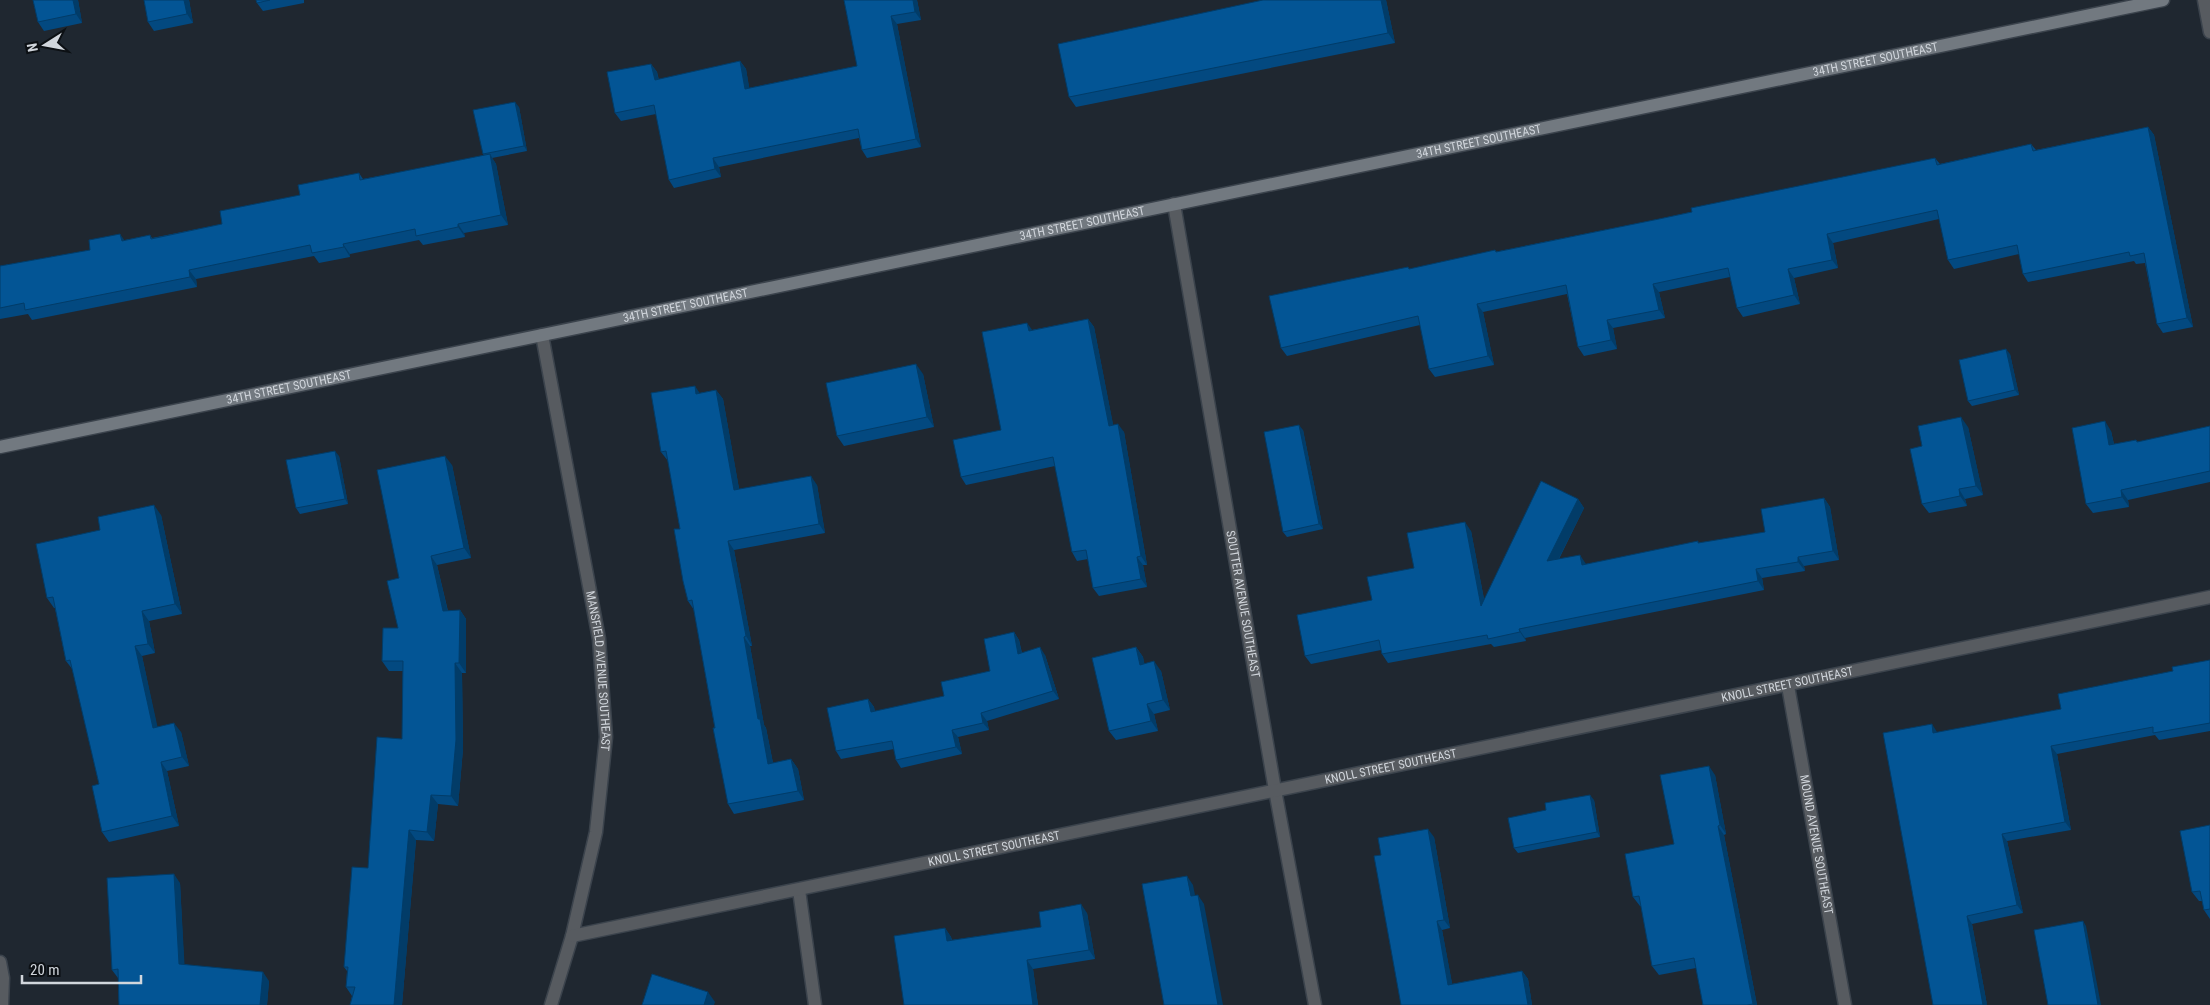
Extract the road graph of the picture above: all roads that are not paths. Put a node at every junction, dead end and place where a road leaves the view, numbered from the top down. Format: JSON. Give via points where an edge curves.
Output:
{"nodes":[{"id":1,"x":2163,"y":0,"type":"edge"},
{"id":2,"x":2204,"y":0,"type":"edge"},
{"id":3,"x":2210,"y":32,"type":"edge"},
{"id":4,"x":1174,"y":204,"type":"junction"},
{"id":5,"x":542,"y":335,"type":"junction"},
{"id":6,"x":0,"y":447,"type":"edge"},
{"id":7,"x":2210,"y":597,"type":"edge"},
{"id":8,"x":1788,"y":686,"type":"junction"},
{"id":9,"x":1275,"y":790,"type":"junction"},
{"id":10,"x":799,"y":890,"type":"junction"},
{"id":11,"x":572,"y":936,"type":"junction"},
{"id":12,"x":0,"y":962,"type":"edge"},
{"id":13,"x":2,"y":1005,"type":"edge"},
{"id":14,"x":551,"y":1005,"type":"edge"},
{"id":15,"x":816,"y":1005,"type":"edge"},
{"id":16,"x":1315,"y":1005,"type":"edge"},
{"id":17,"x":1845,"y":1005,"type":"edge"}],
"edges":[{"from":1,"to":4,"type":"street","name":"34TH STREET SOUTHEAST"},
{"from":2,"to":3,"type":"street"},
{"from":4,"to":5,"type":"street","name":"34TH STREET SOUTHEAST"},
{"from":4,"to":9,"type":"street","name":"SOUTTER AVENUE SOUTHEAST"},
{"from":5,"to":6,"type":"street","name":"34TH STREET SOUTHEAST"},
{"from":5,"to":11,"type":"street","name":"MANSFIELD AVENUE SOUTHEAST","via":[[599,639],[606,737],[596,832]]},
{"from":7,"to":8,"type":"street","name":"KNOLL STREET SOUTHEAST"},
{"from":8,"to":9,"type":"street","name":"KNOLL STREET SOUTHEAST"},
{"from":8,"to":17,"type":"street","name":"MOUND AVENUE SOUTHEAST"},
{"from":9,"to":10,"type":"street","name":"KNOLL STREET SOUTHEAST"},
{"from":9,"to":16,"type":"street","name":"SOUTTER AVENUE SOUTHEAST"},
{"from":10,"to":11,"type":"street","name":"KNOLL STREET SOUTHEAST"},
{"from":10,"to":15,"type":"street"},
{"from":11,"to":14,"type":"street","name":"MANSFIELD AVENUE SOUTHEAST"},
{"from":12,"to":13,"type":"street"}]}
